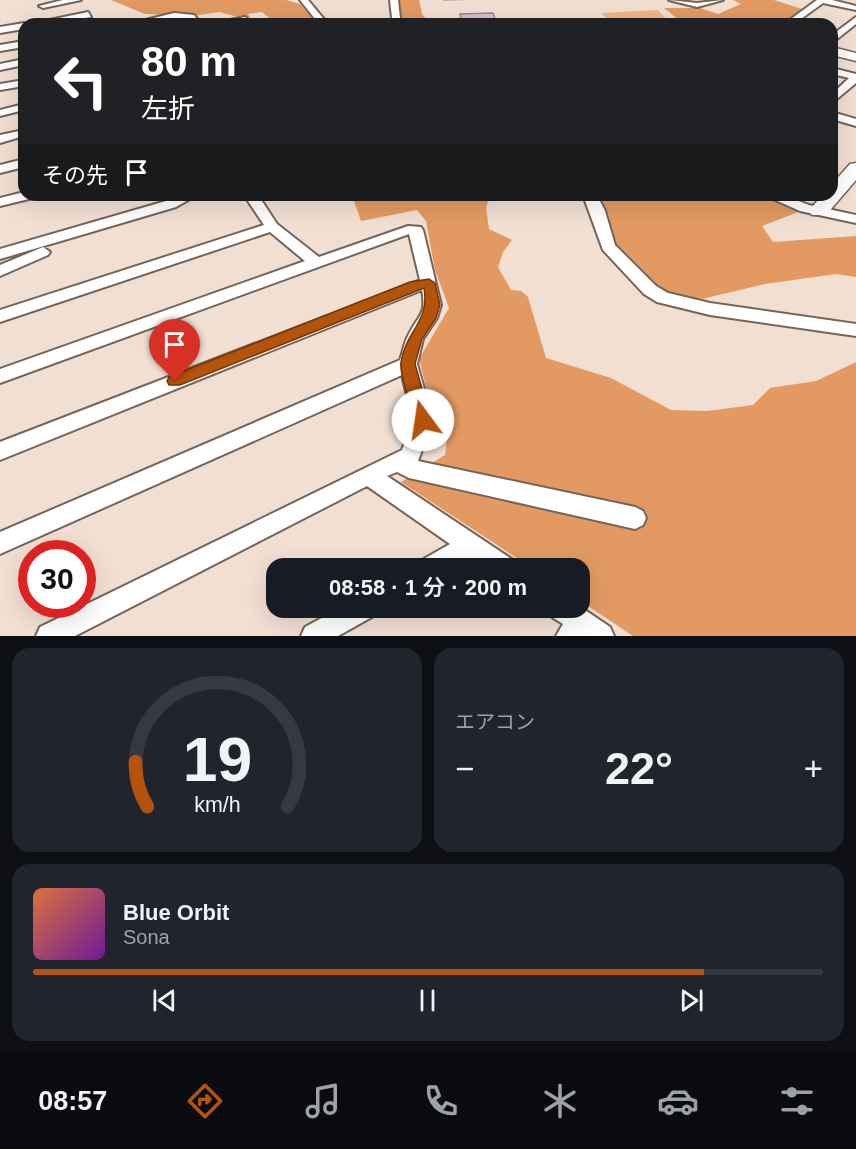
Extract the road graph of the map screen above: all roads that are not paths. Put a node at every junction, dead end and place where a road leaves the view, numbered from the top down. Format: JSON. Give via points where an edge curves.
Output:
{"nodes":[{"id":1,"x":79,"y":0,"type":"edge"},
{"id":2,"x":304,"y":0,"type":"edge"},
{"id":3,"x":394,"y":0,"type":"edge"},
{"id":4,"x":673,"y":0,"type":"edge"},
{"id":5,"x":719,"y":0,"type":"edge"},
{"id":6,"x":821,"y":0,"type":"edge"},
{"id":7,"x":43,"y":6,"type":"dead end"},
{"id":8,"x":856,"y":8,"type":"edge"},
{"id":9,"x":88,"y":15,"type":"junction"},
{"id":10,"x":70,"y":18,"type":"edge"},
{"id":11,"x":89,"y":18,"type":"edge"},
{"id":12,"x":164,"y":18,"type":"edge"},
{"id":13,"x":192,"y":18,"type":"edge"},
{"id":14,"x":319,"y":18,"type":"edge"},
{"id":15,"x":396,"y":18,"type":"edge"},
{"id":16,"x":796,"y":18,"type":"edge"},
{"id":17,"x":856,"y":20,"type":"edge"},
{"id":18,"x":18,"y":27,"type":"edge"},
{"id":19,"x":0,"y":30,"type":"edge"},
{"id":20,"x":838,"y":35,"type":"edge"},
{"id":21,"x":18,"y":45,"type":"edge"},
{"id":22,"x":0,"y":48,"type":"edge"},
{"id":23,"x":838,"y":52,"type":"edge"},
{"id":24,"x":856,"y":57,"type":"edge"},
{"id":25,"x":18,"y":63,"type":"edge"},
{"id":26,"x":0,"y":67,"type":"edge"},
{"id":27,"x":838,"y":72,"type":"edge"},
{"id":28,"x":856,"y":77,"type":"edge"},
{"id":29,"x":18,"y":83,"type":"edge"},
{"id":30,"x":0,"y":87,"type":"edge"},
{"id":31,"x":838,"y":94,"type":"edge"},
{"id":32,"x":18,"y":108,"type":"edge"},
{"id":33,"x":0,"y":113,"type":"edge"},
{"id":34,"x":838,"y":117,"type":"edge"},
{"id":35,"x":856,"y":123,"type":"edge"},
{"id":36,"x":18,"y":134,"type":"edge"},
{"id":37,"x":0,"y":139,"type":"edge"},
{"id":38,"x":18,"y":164,"type":"edge"},
{"id":39,"x":856,"y":168,"type":"edge"},
{"id":40,"x":0,"y":169,"type":"edge"},
{"id":41,"x":838,"y":189,"type":"edge"},
{"id":42,"x":18,"y":198,"type":"edge"},
{"id":43,"x":164,"y":201,"type":"edge"},
{"id":44,"x":170,"y":201,"type":"edge"},
{"id":45,"x":255,"y":201,"type":"edge"},
{"id":46,"x":596,"y":201,"type":"edge"},
{"id":47,"x":789,"y":201,"type":"edge"},
{"id":48,"x":828,"y":201,"type":"edge"},
{"id":49,"x":0,"y":202,"type":"edge"},
{"id":50,"x":819,"y":211,"type":"junction"},
{"id":51,"x":856,"y":219,"type":"edge"},
{"id":52,"x":272,"y":227,"type":"junction"},
{"id":53,"x":0,"y":254,"type":"edge"},
{"id":54,"x":317,"y":262,"type":"junction"},
{"id":55,"x":0,"y":271,"type":"edge"},
{"id":56,"x":429,"y":283,"type":"junction"},
{"id":57,"x":0,"y":316,"type":"edge"},
{"id":58,"x":856,"y":330,"type":"edge"},
{"id":59,"x":408,"y":364,"type":"junction"},
{"id":60,"x":0,"y":376,"type":"edge"},
{"id":61,"x":0,"y":451,"type":"edge"},
{"id":62,"x":400,"y":461,"type":"junction"},
{"id":63,"x":369,"y":475,"type":"junction"},
{"id":64,"x":634,"y":518,"type":"dead end"},
{"id":65,"x":0,"y":543,"type":"edge"},
{"id":66,"x":471,"y":545,"type":"junction"},
{"id":67,"x":448,"y":558,"type":"edge"},
{"id":68,"x":490,"y":558,"type":"edge"},
{"id":69,"x":346,"y":618,"type":"edge"},
{"id":70,"x":570,"y":622,"type":"edge"},
{"id":71,"x":49,"y":636,"type":"edge"},
{"id":72,"x":314,"y":636,"type":"edge"},
{"id":73,"x":602,"y":636,"type":"edge"}],
"edges":[{"from":1,"to":7,"type":"street"},
{"from":1,"to":9,"type":"street"},
{"from":2,"to":14,"type":"street"},
{"from":3,"to":15,"type":"street"},
{"from":4,"to":5,"type":"street","via":[[697,5]]},
{"from":6,"to":8,"type":"street"},
{"from":6,"to":16,"type":"street"},
{"from":9,"to":10,"type":"street"},
{"from":9,"to":11,"type":"street"},
{"from":12,"to":13,"type":"street"},
{"from":17,"to":20,"type":"street"},
{"from":18,"to":19,"type":"street"},
{"from":21,"to":22,"type":"street"},
{"from":23,"to":24,"type":"street"},
{"from":25,"to":26,"type":"street"},
{"from":27,"to":28,"type":"street"},
{"from":28,"to":31,"type":"street"},
{"from":29,"to":30,"type":"street"},
{"from":32,"to":33,"type":"street"},
{"from":34,"to":35,"type":"street"},
{"from":36,"to":37,"type":"street"},
{"from":38,"to":40,"type":"street"},
{"from":39,"to":41,"type":"street"},
{"from":42,"to":49,"type":"street"},
{"from":43,"to":53,"type":"street"},
{"from":44,"to":55,"type":"street","via":[[167,213],[150,221],[28,257]]},
{"from":45,"to":52,"type":"street"},
{"from":46,"to":58,"type":"street","via":[[608,248],[663,298],[710,309]]},
{"from":47,"to":50,"type":"street"},
{"from":48,"to":50,"type":"street"},
{"from":50,"to":51,"type":"street"},
{"from":52,"to":54,"type":"street"},
{"from":52,"to":57,"type":"street"},
{"from":54,"to":56,"type":"street","via":[[416,230]]},
{"from":54,"to":60,"type":"street"},
{"from":56,"to":59,"type":"street","via":[[433,305]]},
{"from":56,"to":61,"type":"street","via":[[415,285]]},
{"from":59,"to":62,"type":"street","via":[[423,420],[410,456]]},
{"from":59,"to":65,"type":"street"},
{"from":62,"to":63,"type":"street"},
{"from":62,"to":64,"type":"street","via":[[409,469]]},
{"from":63,"to":66,"type":"street"},
{"from":63,"to":71,"type":"street"},
{"from":66,"to":67,"type":"street"},
{"from":66,"to":68,"type":"street"},
{"from":69,"to":72,"type":"street"},
{"from":70,"to":73,"type":"street"}]}
